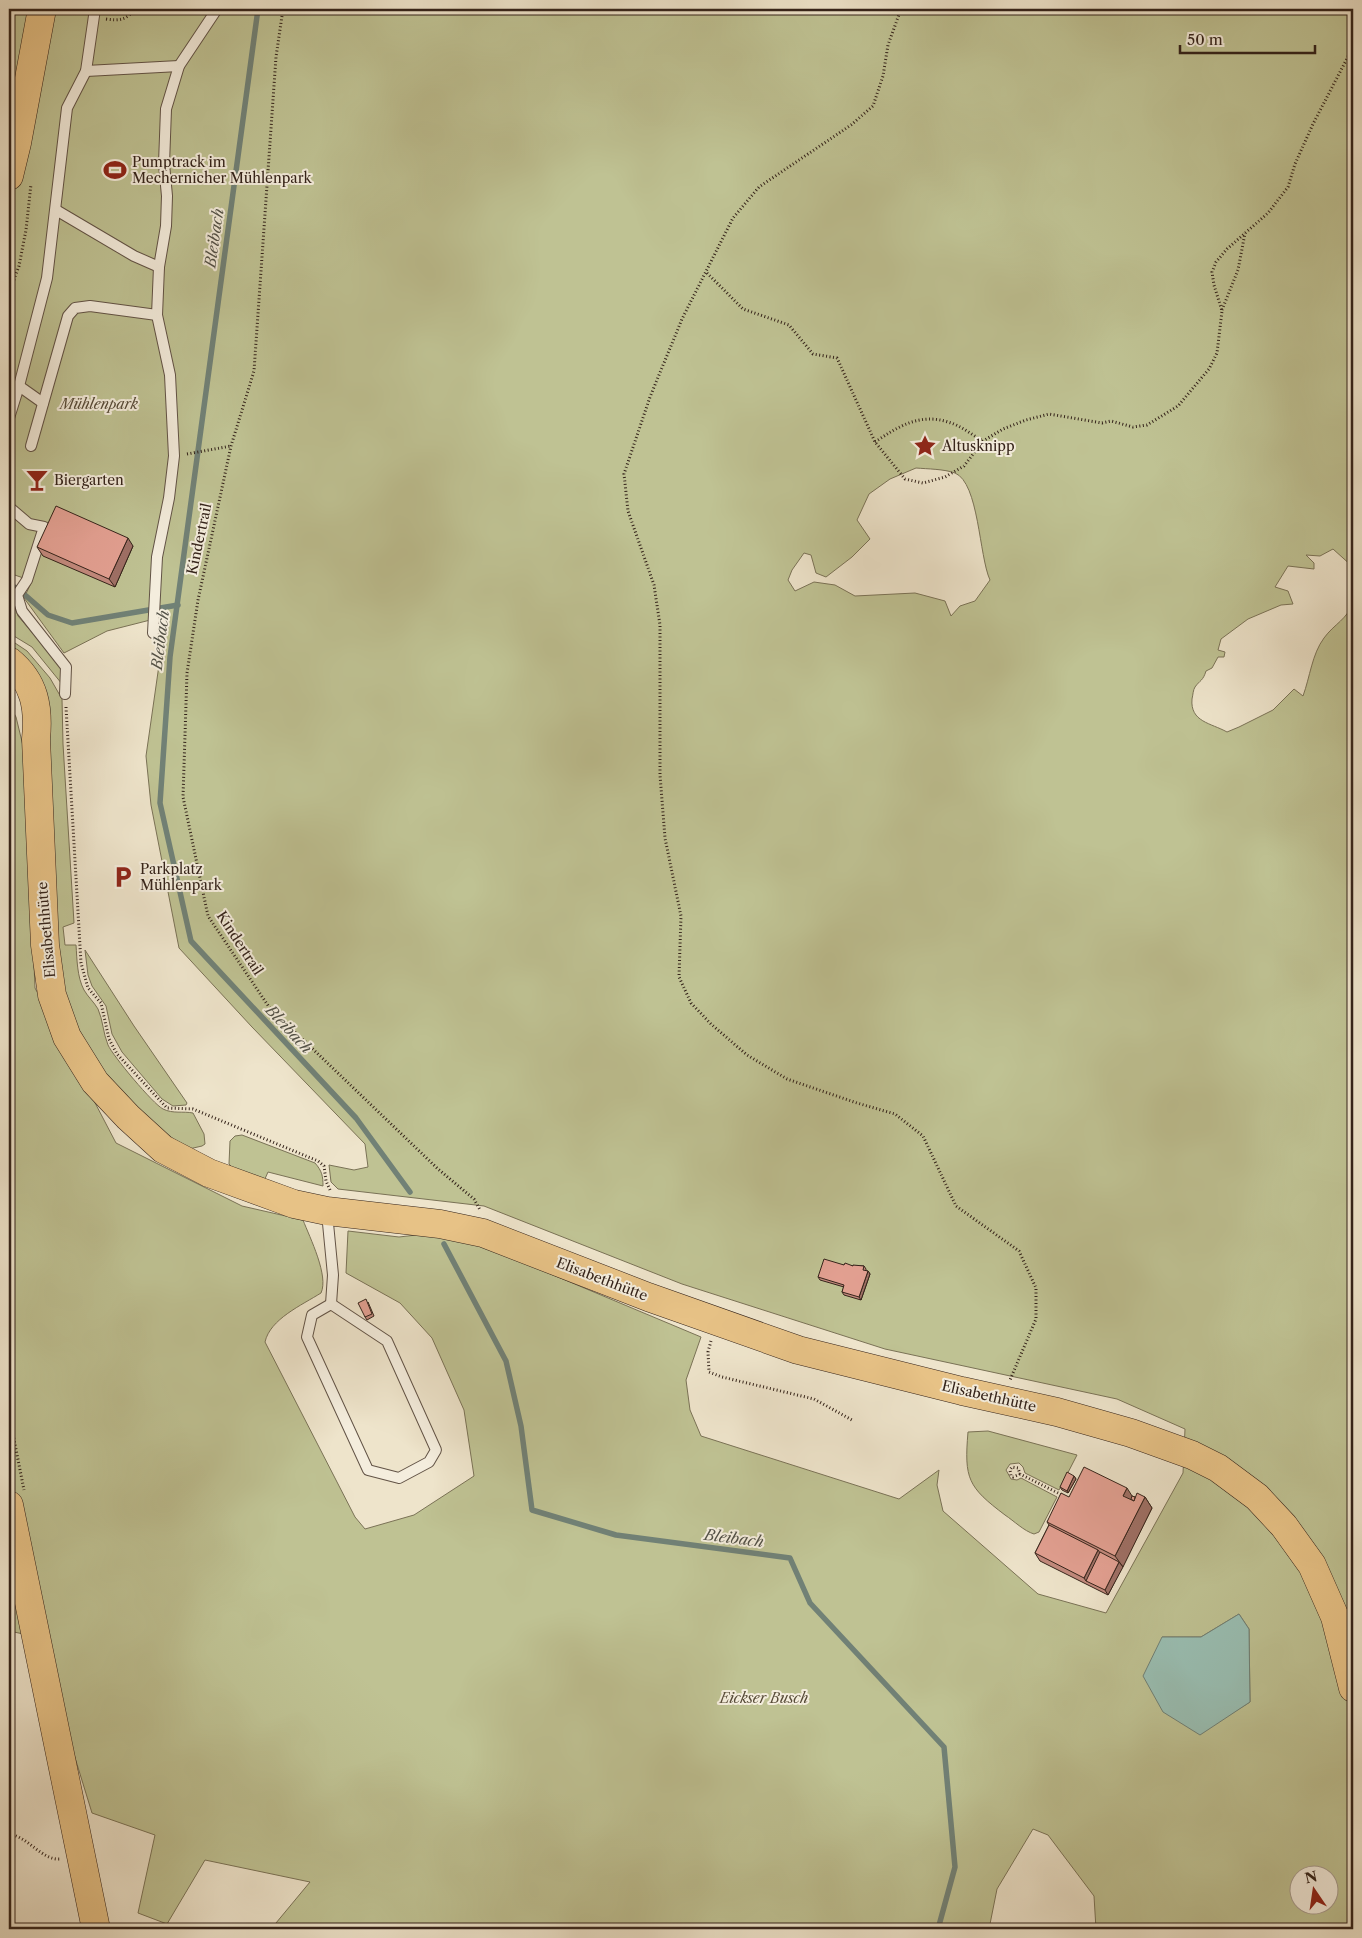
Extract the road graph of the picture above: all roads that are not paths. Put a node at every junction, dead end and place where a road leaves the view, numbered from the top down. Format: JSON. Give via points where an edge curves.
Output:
{"nodes":[{"id":1,"x":42,"y":9,"type":"edge"},
{"id":2,"x":217,"y":9,"type":"edge"},
{"id":3,"x":95,"y":13,"type":"edge"},
{"id":4,"x":179,"y":66,"type":"junction"},
{"id":5,"x":86,"y":71,"type":"junction"},
{"id":6,"x":9,"y":176,"type":"edge"},
{"id":7,"x":56,"y":210,"type":"junction"},
{"id":8,"x":159,"y":267,"type":"junction"},
{"id":9,"x":157,"y":315,"type":"junction"},
{"id":10,"x":19,"y":386,"type":"junction"},
{"id":11,"x":44,"y":403,"type":"junction"},
{"id":12,"x":9,"y":418,"type":"edge"},
{"id":13,"x":30,"y":446,"type":"dead end"},
{"id":14,"x":9,"y":507,"type":"edge"},
{"id":15,"x":153,"y":633,"type":"dead end"},
{"id":16,"x":9,"y":661,"type":"edge"},
{"id":17,"x":9,"y":691,"type":"edge"},
{"id":18,"x":65,"y":694,"type":"road end"},
{"id":19,"x":36,"y":739,"type":"junction"},
{"id":20,"x":331,"y":1202,"type":"junction"},
{"id":21,"x":331,"y":1304,"type":"junction"},
{"id":22,"x":9,"y":1505,"type":"edge"},
{"id":23,"x":1353,"y":1688,"type":"edge"},
{"id":24,"x":96,"y":1929,"type":"edge"}],
"edges":[{"from":1,"to":6,"type":"main road"},
{"from":2,"to":4,"type":"lane"},
{"from":3,"to":5,"type":"lane"},
{"from":4,"to":5,"type":"lane"},
{"from":4,"to":8,"type":"lane","via":[[166,110],[166,226]]},
{"from":5,"to":7,"type":"lane","via":[[66,108]]},
{"from":7,"to":8,"type":"lane"},
{"from":7,"to":10,"type":"lane","via":[[47,278]]},
{"from":8,"to":9,"type":"lane"},
{"from":9,"to":11,"type":"lane","via":[[90,306],[75,308],[68,316]]},
{"from":9,"to":15,"type":"lane","via":[[170,375],[174,456],[157,558]]},
{"from":10,"to":11,"type":"lane"},
{"from":10,"to":12,"type":"lane"},
{"from":11,"to":13,"type":"lane"},
{"from":14,"to":18,"type":"lane","via":[[29,524],[44,527],[27,580],[17,595],[22,611],[66,667]]},
{"from":16,"to":19,"type":"main road","name":"Elisabethhütte","via":[[26,681],[36,700]]},
{"from":17,"to":19,"type":"main road","via":[[22,708]]},
{"from":19,"to":20,"type":"main road","name":"Elisabethhütte","via":[[45,945],[52,995],[67,1037],[95,1082],[163,1149],[209,1173],[294,1204]]},
{"from":20,"to":21,"type":"lane"},
{"from":20,"to":23,"type":"main road","name":"Elisabethhütte","via":[[484,1233],[648,1297],[798,1350],[1058,1412],[1192,1455],[1218,1468],[1257,1497],[1284,1526],[1312,1565],[1335,1617]]},
{"from":21,"to":21,"type":"lane","via":[[312,1315],[307,1336],[368,1470],[399,1478],[429,1462],[436,1450],[387,1341]]},
{"from":22,"to":24,"type":"main road"}]}
